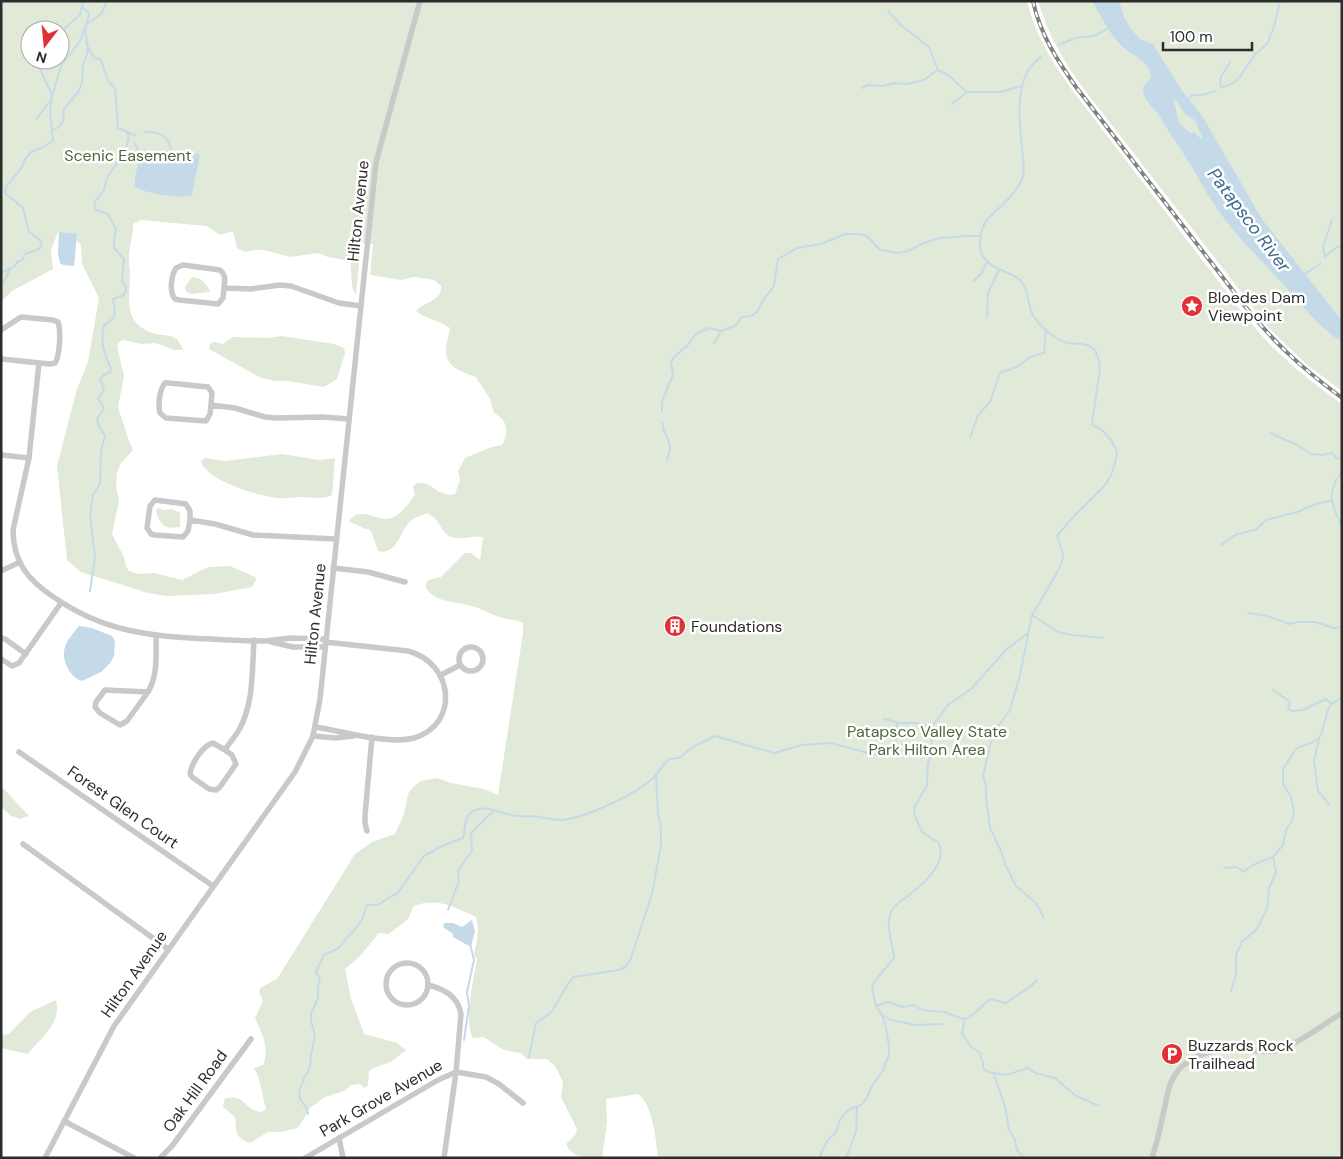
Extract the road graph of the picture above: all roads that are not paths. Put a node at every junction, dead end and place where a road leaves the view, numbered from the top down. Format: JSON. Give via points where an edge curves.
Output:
{"nodes":[{"id":1,"x":420,"y":1,"type":"edge"},
{"id":2,"x":224,"y":288,"type":"junction"},
{"id":3,"x":361,"y":306,"type":"junction"},
{"id":4,"x":1,"y":330,"type":"edge"},
{"id":5,"x":1,"y":359,"type":"edge"},
{"id":6,"x":39,"y":363,"type":"junction"},
{"id":7,"x":212,"y":405,"type":"junction"},
{"id":8,"x":348,"y":419,"type":"junction"},
{"id":9,"x":1,"y":455,"type":"edge"},
{"id":10,"x":29,"y":458,"type":"junction"},
{"id":11,"x":190,"y":520,"type":"junction"},
{"id":12,"x":336,"y":539,"type":"junction"},
{"id":13,"x":20,"y":562,"type":"junction"},
{"id":14,"x":333,"y":568,"type":"junction"},
{"id":15,"x":1,"y":571,"type":"edge"},
{"id":16,"x":405,"y":582,"type":"dead end"},
{"id":17,"x":62,"y":603,"type":"junction"},
{"id":18,"x":156,"y":636,"type":"junction"},
{"id":19,"x":1,"y":638,"type":"edge"},
{"id":20,"x":254,"y":640,"type":"junction"},
{"id":21,"x":325,"y":643,"type":"junction"},
{"id":22,"x":26,"y":654,"type":"junction"},
{"id":23,"x":1,"y":659,"type":"edge"},
{"id":24,"x":460,"y":665,"type":"junction"},
{"id":25,"x":441,"y":675,"type":"junction"},
{"id":26,"x":148,"y":692,"type":"junction"},
{"id":27,"x":315,"y":727,"type":"junction"},
{"id":28,"x":313,"y":736,"type":"junction"},
{"id":29,"x":355,"y":736,"type":"junction"},
{"id":30,"x":372,"y":737,"type":"junction"},
{"id":31,"x":225,"y":750,"type":"junction"},
{"id":32,"x":18,"y":752,"type":"dead end"},
{"id":33,"x":367,"y":831,"type":"dead end"},
{"id":34,"x":22,"y":844,"type":"dead end"},
{"id":35,"x":213,"y":886,"type":"junction"},
{"id":36,"x":168,"y":949,"type":"junction"},
{"id":37,"x":428,"y":985,"type":"junction"},
{"id":38,"x":1342,"y":1013,"type":"edge"},
{"id":39,"x":251,"y":1039,"type":"dead end"},
{"id":40,"x":456,"y":1072,"type":"junction"},
{"id":41,"x":523,"y":1104,"type":"dead end"},
{"id":42,"x":64,"y":1121,"type":"junction"},
{"id":43,"x":338,"y":1138,"type":"junction"},
{"id":44,"x":45,"y":1158,"type":"edge"},
{"id":45,"x":134,"y":1158,"type":"edge"},
{"id":46,"x":160,"y":1158,"type":"edge"},
{"id":47,"x":306,"y":1158,"type":"edge"},
{"id":48,"x":343,"y":1158,"type":"edge"},
{"id":49,"x":444,"y":1158,"type":"edge"},
{"id":50,"x":1152,"y":1158,"type":"edge"}],
"edges":[{"from":1,"to":3,"type":"street","name":"Hilton Avenue","via":[[376,162]]},
{"from":2,"to":2,"type":"street","via":[[223,298],[218,304],[175,299],[172,292],[174,271],[183,266],[220,270],[224,273]]},
{"from":2,"to":3,"type":"street","via":[[291,286],[339,303]]},
{"from":3,"to":8,"type":"street","name":"Hilton Avenue"},
{"from":4,"to":6,"type":"street","via":[[21,317],[58,322],[57,360],[54,364]]},
{"from":5,"to":6,"type":"street"},
{"from":6,"to":10,"type":"street"},
{"from":7,"to":7,"type":"street","via":[[206,421],[166,418],[159,410],[161,390],[169,382],[208,387],[212,393]]},
{"from":7,"to":8,"type":"street","via":[[265,417]]},
{"from":8,"to":12,"type":"street","name":"Hilton Avenue"},
{"from":9,"to":10,"type":"street"},
{"from":10,"to":13,"type":"street","via":[[13,530]]},
{"from":11,"to":11,"type":"street","via":[[183,537],[155,535],[147,528],[154,500],[186,504]]},
{"from":11,"to":12,"type":"street","via":[[253,535]]},
{"from":12,"to":14,"type":"street","name":"Hilton Avenue"},
{"from":13,"to":15,"type":"street"},
{"from":13,"to":17,"type":"street","via":[[39,587]]},
{"from":14,"to":16,"type":"street","via":[[368,572]]},
{"from":14,"to":21,"type":"street","name":"Hilton Avenue"},
{"from":17,"to":18,"type":"street","via":[[110,626]]},
{"from":17,"to":22,"type":"street"},
{"from":18,"to":20,"type":"street"},
{"from":18,"to":26,"type":"street","via":[[155,672]]},
{"from":19,"to":22,"type":"street"},
{"from":20,"to":21,"type":"street","via":[[293,646]]},
{"from":20,"to":31,"type":"street","via":[[248,708],[239,730]]},
{"from":21,"to":25,"type":"street","via":[[413,653],[427,660]]},
{"from":21,"to":27,"type":"street","name":"Hilton Avenue"},
{"from":22,"to":23,"type":"street","via":[[16,666]]},
{"from":24,"to":24,"type":"street","via":[[466,670],[476,670],[482,664],[481,654],[473,648],[466,649],[459,656]]},
{"from":24,"to":25,"type":"street"},
{"from":25,"to":30,"type":"street","via":[[445,702],[433,727],[408,739]]},
{"from":26,"to":26,"type":"street","via":[[106,690],[95,707],[120,726]]},
{"from":27,"to":28,"type":"street","name":"Hilton Avenue"},
{"from":27,"to":29,"type":"street"},
{"from":28,"to":29,"type":"street"},
{"from":28,"to":35,"type":"street","name":"Hilton Avenue","via":[[288,784]]},
{"from":29,"to":30,"type":"street"},
{"from":30,"to":33,"type":"street","via":[[365,815]]},
{"from":31,"to":31,"type":"street","via":[[213,743],[206,745],[192,766],[192,777],[209,789],[220,787],[236,764]]},
{"from":32,"to":35,"type":"street","name":"Forest Glen Court"},
{"from":34,"to":36,"type":"street"},
{"from":35,"to":36,"type":"street","name":"Hilton Avenue"},
{"from":36,"to":42,"type":"street","name":"Hilton Avenue","via":[[106,1038]]},
{"from":37,"to":37,"type":"street","via":[[420,967],[410,963],[393,968],[386,980],[391,997],[403,1005],[420,1001]]},
{"from":37,"to":40,"type":"street","via":[[452,996],[460,1010]]},
{"from":38,"to":50,"type":"street","via":[[1277,1051],[1217,1050],[1189,1060],[1169,1088]]},
{"from":39,"to":46,"type":"street","name":"Oak Hill Road"},
{"from":40,"to":41,"type":"street","name":"Park Grove Avenue","via":[[492,1080]]},
{"from":40,"to":43,"type":"street","name":"Park Grove Avenue"},
{"from":40,"to":49,"type":"street"},
{"from":42,"to":44,"type":"street","name":"Hilton Avenue"},
{"from":42,"to":45,"type":"street"},
{"from":43,"to":47,"type":"street","name":"Park Grove Avenue"},
{"from":43,"to":48,"type":"street"}]}
